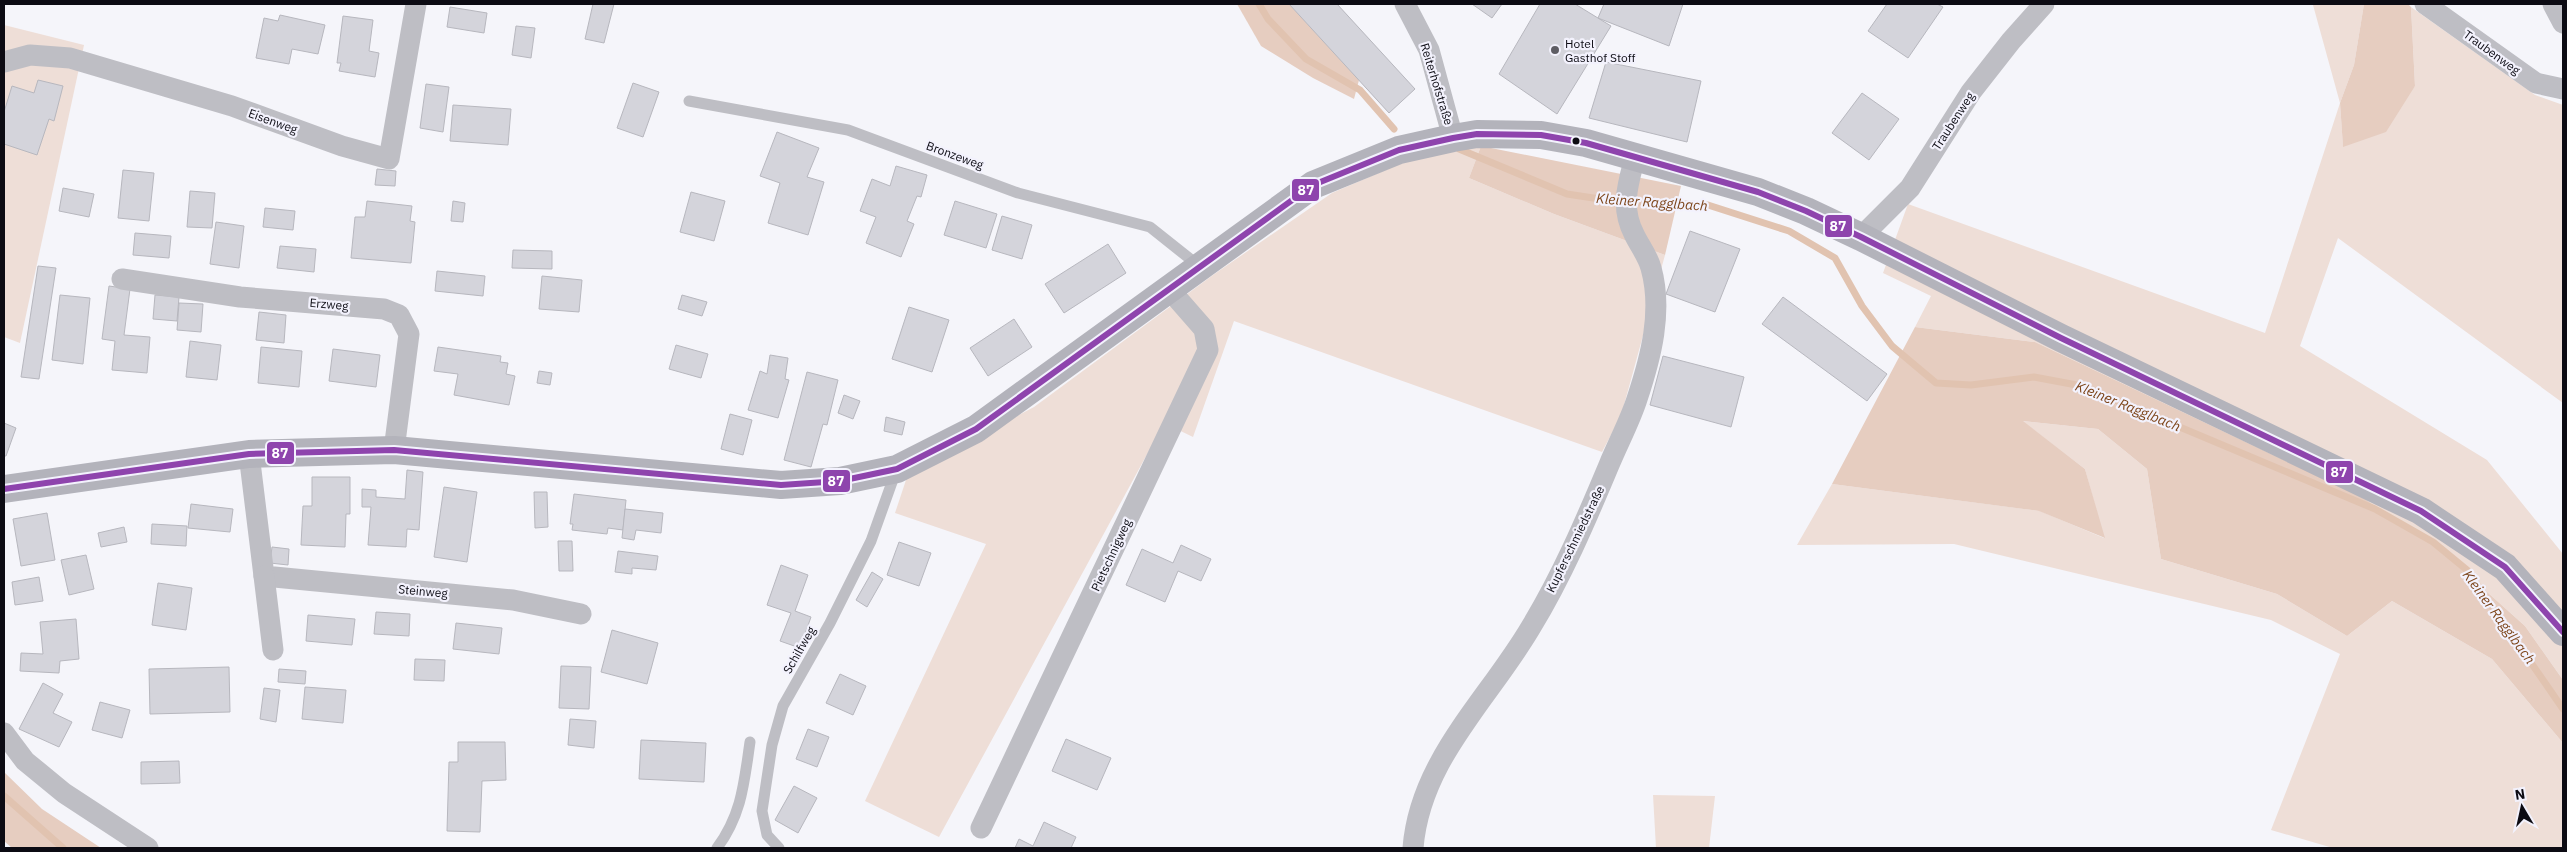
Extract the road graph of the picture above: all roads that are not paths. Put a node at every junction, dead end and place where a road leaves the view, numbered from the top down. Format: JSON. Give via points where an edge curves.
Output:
{"nodes":[{"id":1,"x":416,"y":4,"type":"edge"},
{"id":2,"x":1405,"y":4,"type":"edge"},
{"id":3,"x":2044,"y":4,"type":"edge"},
{"id":4,"x":2425,"y":4,"type":"edge"},
{"id":5,"x":2553,"y":4,"type":"edge"},
{"id":6,"x":2563,"y":24,"type":"edge"},
{"id":7,"x":4,"y":62,"type":"edge"},
{"id":8,"x":2563,"y":89,"type":"edge"},
{"id":9,"x":689,"y":101,"type":"dead end"},
{"id":10,"x":1453,"y":138,"type":"junction"},
{"id":11,"x":1636,"y":157,"type":"junction"},
{"id":12,"x":1861,"y":237,"type":"junction"},
{"id":13,"x":1199,"y":266,"type":"junction"},
{"id":14,"x":122,"y":279,"type":"dead end"},
{"id":15,"x":1169,"y":288,"type":"junction"},
{"id":16,"x":394,"y":450,"type":"junction"},
{"id":17,"x":249,"y":454,"type":"junction"},
{"id":18,"x":897,"y":469,"type":"junction"},
{"id":19,"x":4,"y":489,"type":"edge"},
{"id":20,"x":264,"y":576,"type":"junction"},
{"id":21,"x":581,"y":614,"type":"dead end"},
{"id":22,"x":2563,"y":632,"type":"edge"},
{"id":23,"x":273,"y":650,"type":"dead end"},
{"id":24,"x":4,"y":733,"type":"edge"},
{"id":25,"x":750,"y":742,"type":"dead end"},
{"id":26,"x":981,"y":828,"type":"dead end"},
{"id":27,"x":148,"y":848,"type":"edge"},
{"id":28,"x":717,"y":848,"type":"edge"},
{"id":29,"x":779,"y":848,"type":"edge"},
{"id":30,"x":1413,"y":848,"type":"edge"}],
"edges":[{"from":1,"to":7,"type":"street","name":"Eisenweg","via":[[389,159],[342,146],[232,106],[70,58],[30,55]]},
{"from":2,"to":10,"type":"street","name":"Reiterhofstraße","via":[[1429,50]]},
{"from":3,"to":12,"type":"street","name":"Traubenweg","via":[[1971,92],[1910,188]]},
{"from":4,"to":8,"type":"street","name":"Traubenweg","via":[[2536,83]]},
{"from":5,"to":6,"type":"street"},
{"from":9,"to":13,"type":"lane","name":"Bronzeweg","via":[[848,130],[1018,194],[1150,227]]},
{"from":10,"to":11,"type":"main road","via":[[1476,134],[1542,135]]},
{"from":10,"to":13,"type":"main road","via":[[1399,150],[1313,185]]},
{"from":11,"to":12,"type":"main road","via":[[1758,192],[1806,210]]},
{"from":11,"to":30,"type":"street","name":"Kupferschmiedstraße","via":[[1626,199],[1630,226],[1651,266],[1657,300],[1653,338],[1637,399],[1587,518],[1533,624],[1509,664],[1432,773],[1421,801]]},
{"from":12,"to":22,"type":"main road","via":[[2061,338],[2421,510],[2505,567]]},
{"from":13,"to":15,"type":"main road"},
{"from":14,"to":16,"type":"street","name":"Erzweg","via":[[240,297],[384,309],[399,315],[409,334]]},
{"from":15,"to":18,"type":"main road","via":[[976,429]]},
{"from":15,"to":26,"type":"street","name":"Pietschnigweg","via":[[1204,329],[1208,350]]},
{"from":16,"to":17,"type":"main road"},
{"from":16,"to":18,"type":"main road","via":[[781,485],[840,481]]},
{"from":17,"to":19,"type":"main road"},
{"from":17,"to":20,"type":"street"},
{"from":18,"to":29,"type":"lane","name":"Schilfweg","via":[[871,541],[783,706],[772,745],[762,811],[767,836]]},
{"from":20,"to":21,"type":"street","name":"Steinweg","via":[[514,600]]},
{"from":20,"to":23,"type":"street"},
{"from":24,"to":27,"type":"street","via":[[25,761],[64,793]]},
{"from":25,"to":28,"type":"lane","via":[[742,797],[731,829]]}]}
